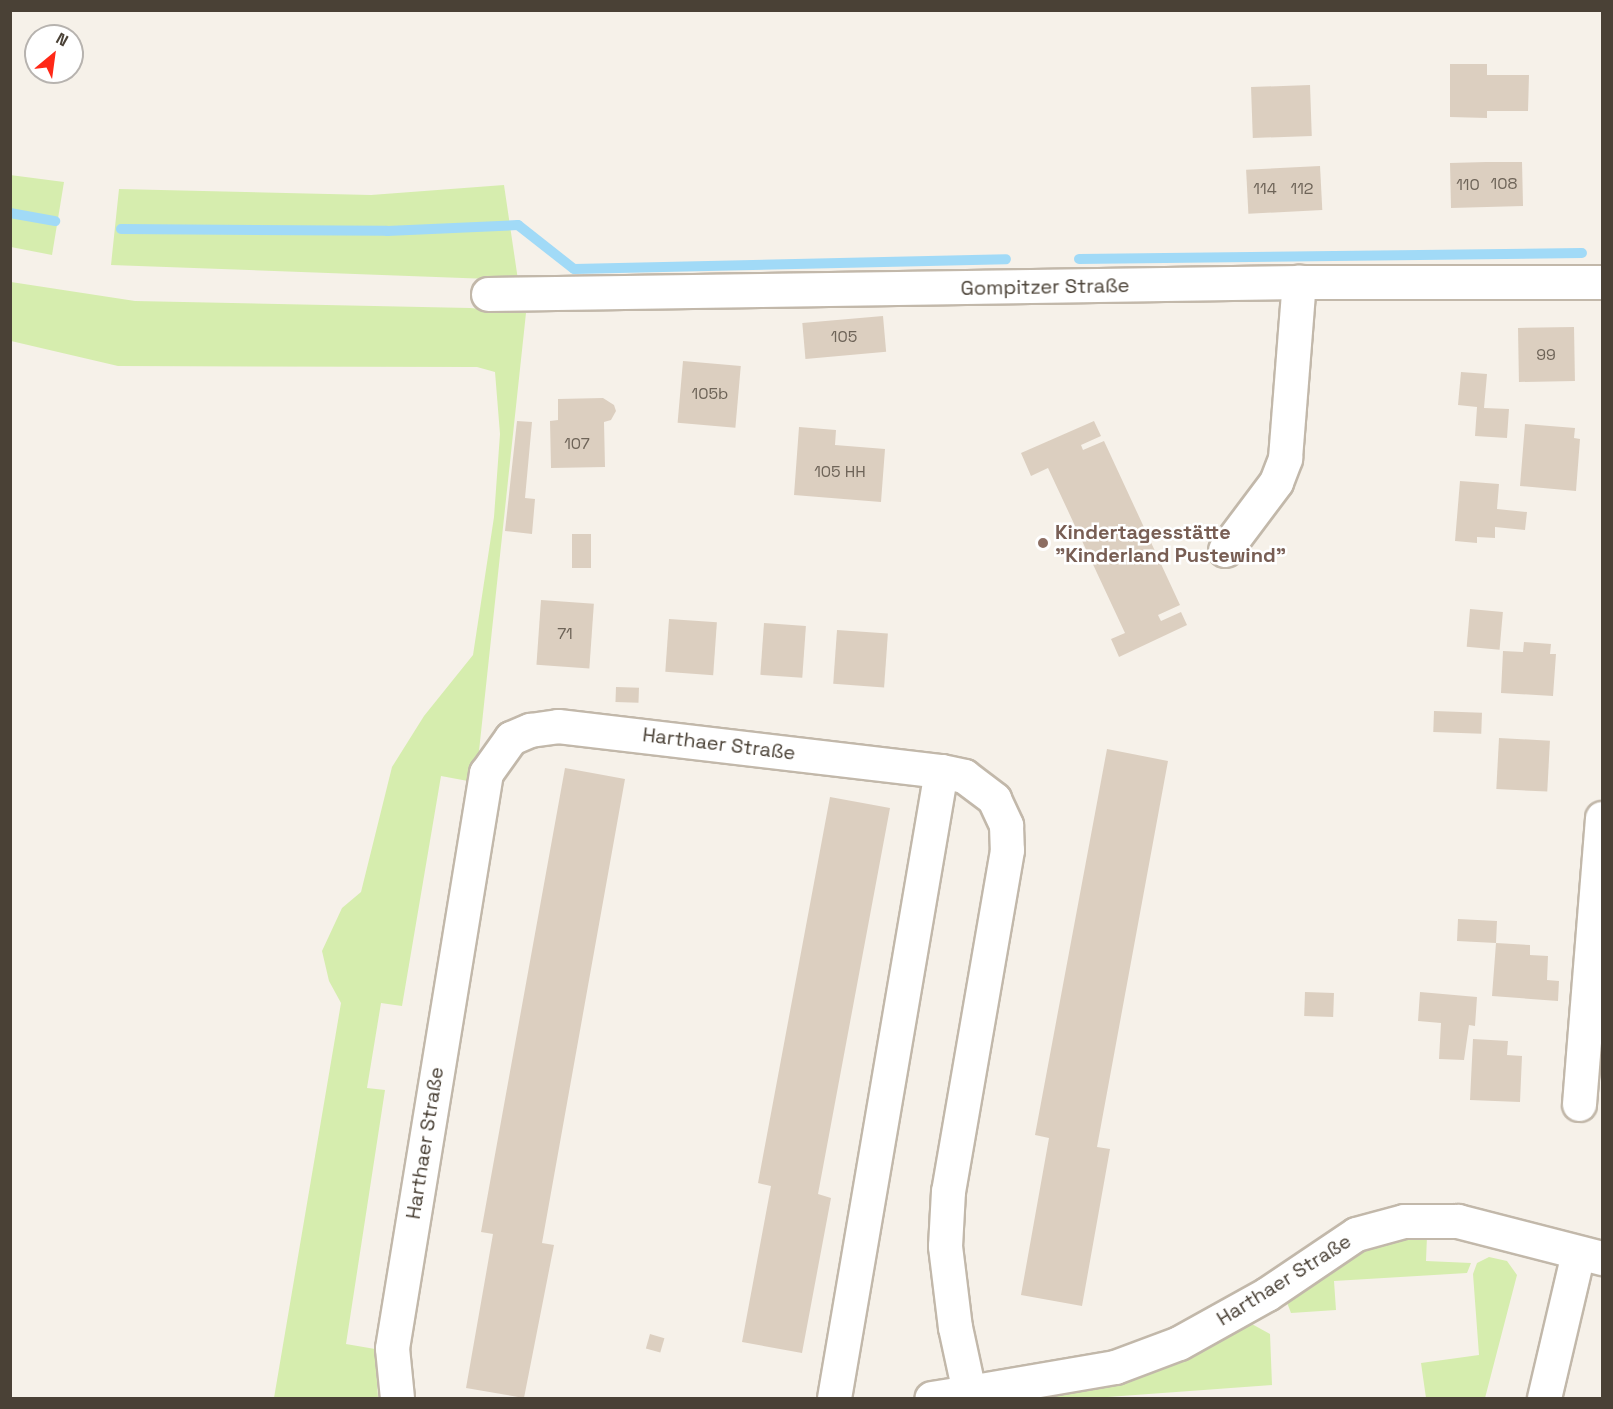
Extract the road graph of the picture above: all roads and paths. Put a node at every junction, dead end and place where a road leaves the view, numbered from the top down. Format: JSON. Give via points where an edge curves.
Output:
{"nodes":[{"id":1,"x":1299,"y":282,"type":"junction"},
{"id":2,"x":1602,"y":282,"type":"edge"},
{"id":3,"x":488,"y":294,"type":"dead end"},
{"id":4,"x":1225,"y":550,"type":"dead end"},
{"id":5,"x":941,"y":771,"type":"junction"},
{"id":6,"x":1602,"y":818,"type":"edge"},
{"id":7,"x":1579,"y":1104,"type":"dead end"},
{"id":8,"x":1590,"y":1255,"type":"edge"},
{"id":9,"x":969,"y":1392,"type":"junction"},
{"id":10,"x":397,"y":1398,"type":"edge"},
{"id":11,"x":834,"y":1398,"type":"edge"},
{"id":12,"x":931,"y":1398,"type":"edge"},
{"id":13,"x":1544,"y":1398,"type":"edge"}],
"edges":[{"from":1,"to":2,"type":"street","name":"Gompitzer Straße"},
{"from":1,"to":3,"type":"street","name":"Gompitzer Straße"},
{"from":1,"to":4,"type":"street","via":[[1285,458],[1276,482]]},
{"from":5,"to":9,"type":"street","name":"Harthaer Straße","via":[[964,776],[983,789],[994,799],[1006,825],[1000,897],[948,1191],[945,1246],[955,1327]]},
{"from":5,"to":10,"type":"street","name":"Harthaer Straße","via":[[558,726],[530,730],[511,738],[496,754],[486,773],[392,1348]]},
{"from":5,"to":11,"type":"street"},
{"from":6,"to":7,"type":"street"},
{"from":8,"to":9,"type":"street","name":"Harthaer Straße","via":[[1458,1221],[1404,1221],[1356,1234],[1267,1294],[1179,1343],[1115,1367]]},
{"from":8,"to":13,"type":"street"},
{"from":9,"to":12,"type":"street","name":"Harthaer Straße"}]}
